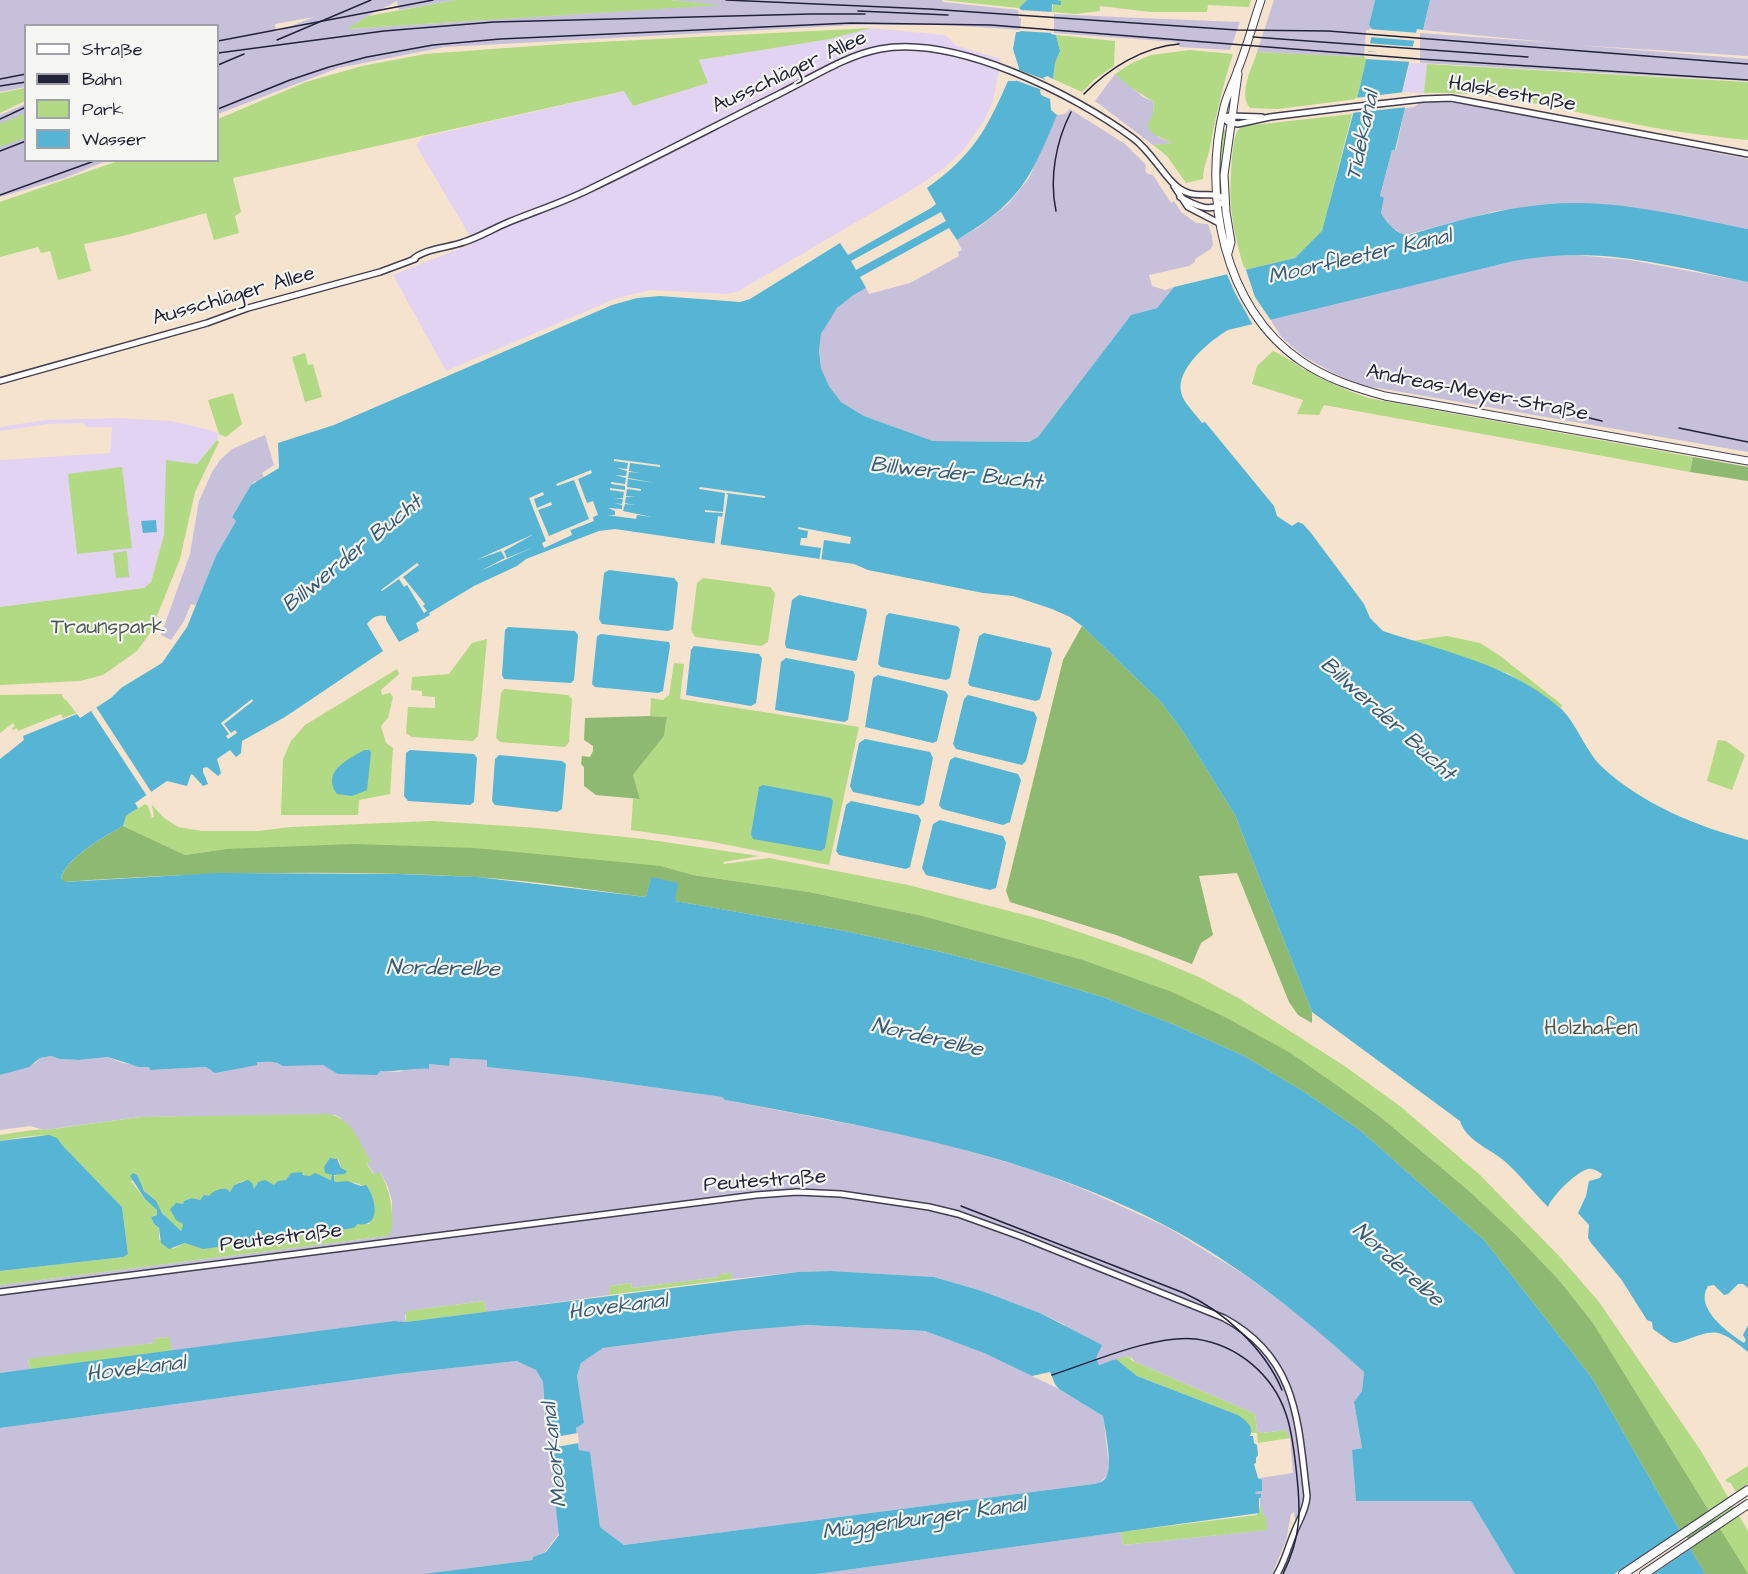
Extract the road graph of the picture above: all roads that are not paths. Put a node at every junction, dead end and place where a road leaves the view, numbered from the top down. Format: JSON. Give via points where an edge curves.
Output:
{"nodes":[{"id":1,"x":1261,"y":0,"type":"edge"},
{"id":2,"x":1238,"y":70,"type":"junction"},
{"id":3,"x":1222,"y":117,"type":"junction"},
{"id":4,"x":1231,"y":119,"type":"junction"},
{"id":5,"x":1748,"y":154,"type":"edge"},
{"id":6,"x":1172,"y":182,"type":"junction"},
{"id":7,"x":1216,"y":194,"type":"junction"},
{"id":8,"x":1180,"y":197,"type":"junction"},
{"id":9,"x":1225,"y":200,"type":"junction"},
{"id":10,"x":1216,"y":207,"type":"junction"},
{"id":11,"x":1219,"y":223,"type":"junction"},
{"id":12,"x":1228,"y":253,"type":"junction"},
{"id":13,"x":0,"y":381,"type":"edge"},
{"id":14,"x":1748,"y":461,"type":"edge"},
{"id":15,"x":0,"y":1292,"type":"edge"},
{"id":16,"x":1748,"y":1490,"type":"edge"},
{"id":17,"x":1748,"y":1504,"type":"edge"},
{"id":18,"x":1277,"y":1574,"type":"edge"},
{"id":19,"x":1623,"y":1574,"type":"edge"},
{"id":20,"x":1644,"y":1574,"type":"edge"}],
"edges":[{"from":1,"to":2,"type":"main road"},
{"from":2,"to":3,"type":"main road","name":"Andreas-Meyer-Straße"},
{"from":2,"to":4,"type":"main road","name":"Andreas-Meyer-Straße"},
{"from":3,"to":4,"type":"street"},
{"from":3,"to":7,"type":"main road","name":"Andreas-Meyer-Straße"},
{"from":4,"to":5,"type":"street","name":"Halskestraße","via":[[1238,124],[1407,100],[1466,100]]},
{"from":4,"to":9,"type":"main road","name":"Andreas-Meyer-Straße"},
{"from":6,"to":7,"type":"street","name":"Ausschläger Allee","via":[[1193,196]]},
{"from":6,"to":8,"type":"street","name":"Ausschläger Allee"},
{"from":6,"to":13,"type":"street","name":"Ausschläger Allee","via":[[1134,138],[1044,85],[992,64],[937,50],[882,49],[816,75],[588,190],[482,235],[380,272]]},
{"from":7,"to":9,"type":"street"},
{"from":7,"to":10,"type":"main road","name":"Andreas-Meyer-Straße"},
{"from":8,"to":10,"type":"street"},
{"from":8,"to":11,"type":"street","via":[[1193,211]]},
{"from":9,"to":10,"type":"street"},
{"from":9,"to":12,"type":"main road","name":"Andreas-Meyer-Straße","via":[[1232,242]]},
{"from":10,"to":11,"type":"main road","name":"Andreas-Meyer-Straße"},
{"from":11,"to":12,"type":"main road","name":"Andreas-Meyer-Straße"},
{"from":12,"to":14,"type":"main road","name":"Andreas-Meyer-Straße","via":[[1246,298],[1269,333],[1301,361],[1351,386]]},
{"from":15,"to":18,"type":"street","name":"Peutestraße","via":[[765,1194],[826,1192],[929,1207],[991,1226],[1224,1318],[1266,1350],[1285,1378],[1293,1402],[1306,1496],[1304,1511]]},
{"from":16,"to":19,"type":"highway"},
{"from":17,"to":20,"type":"highway"}]}
